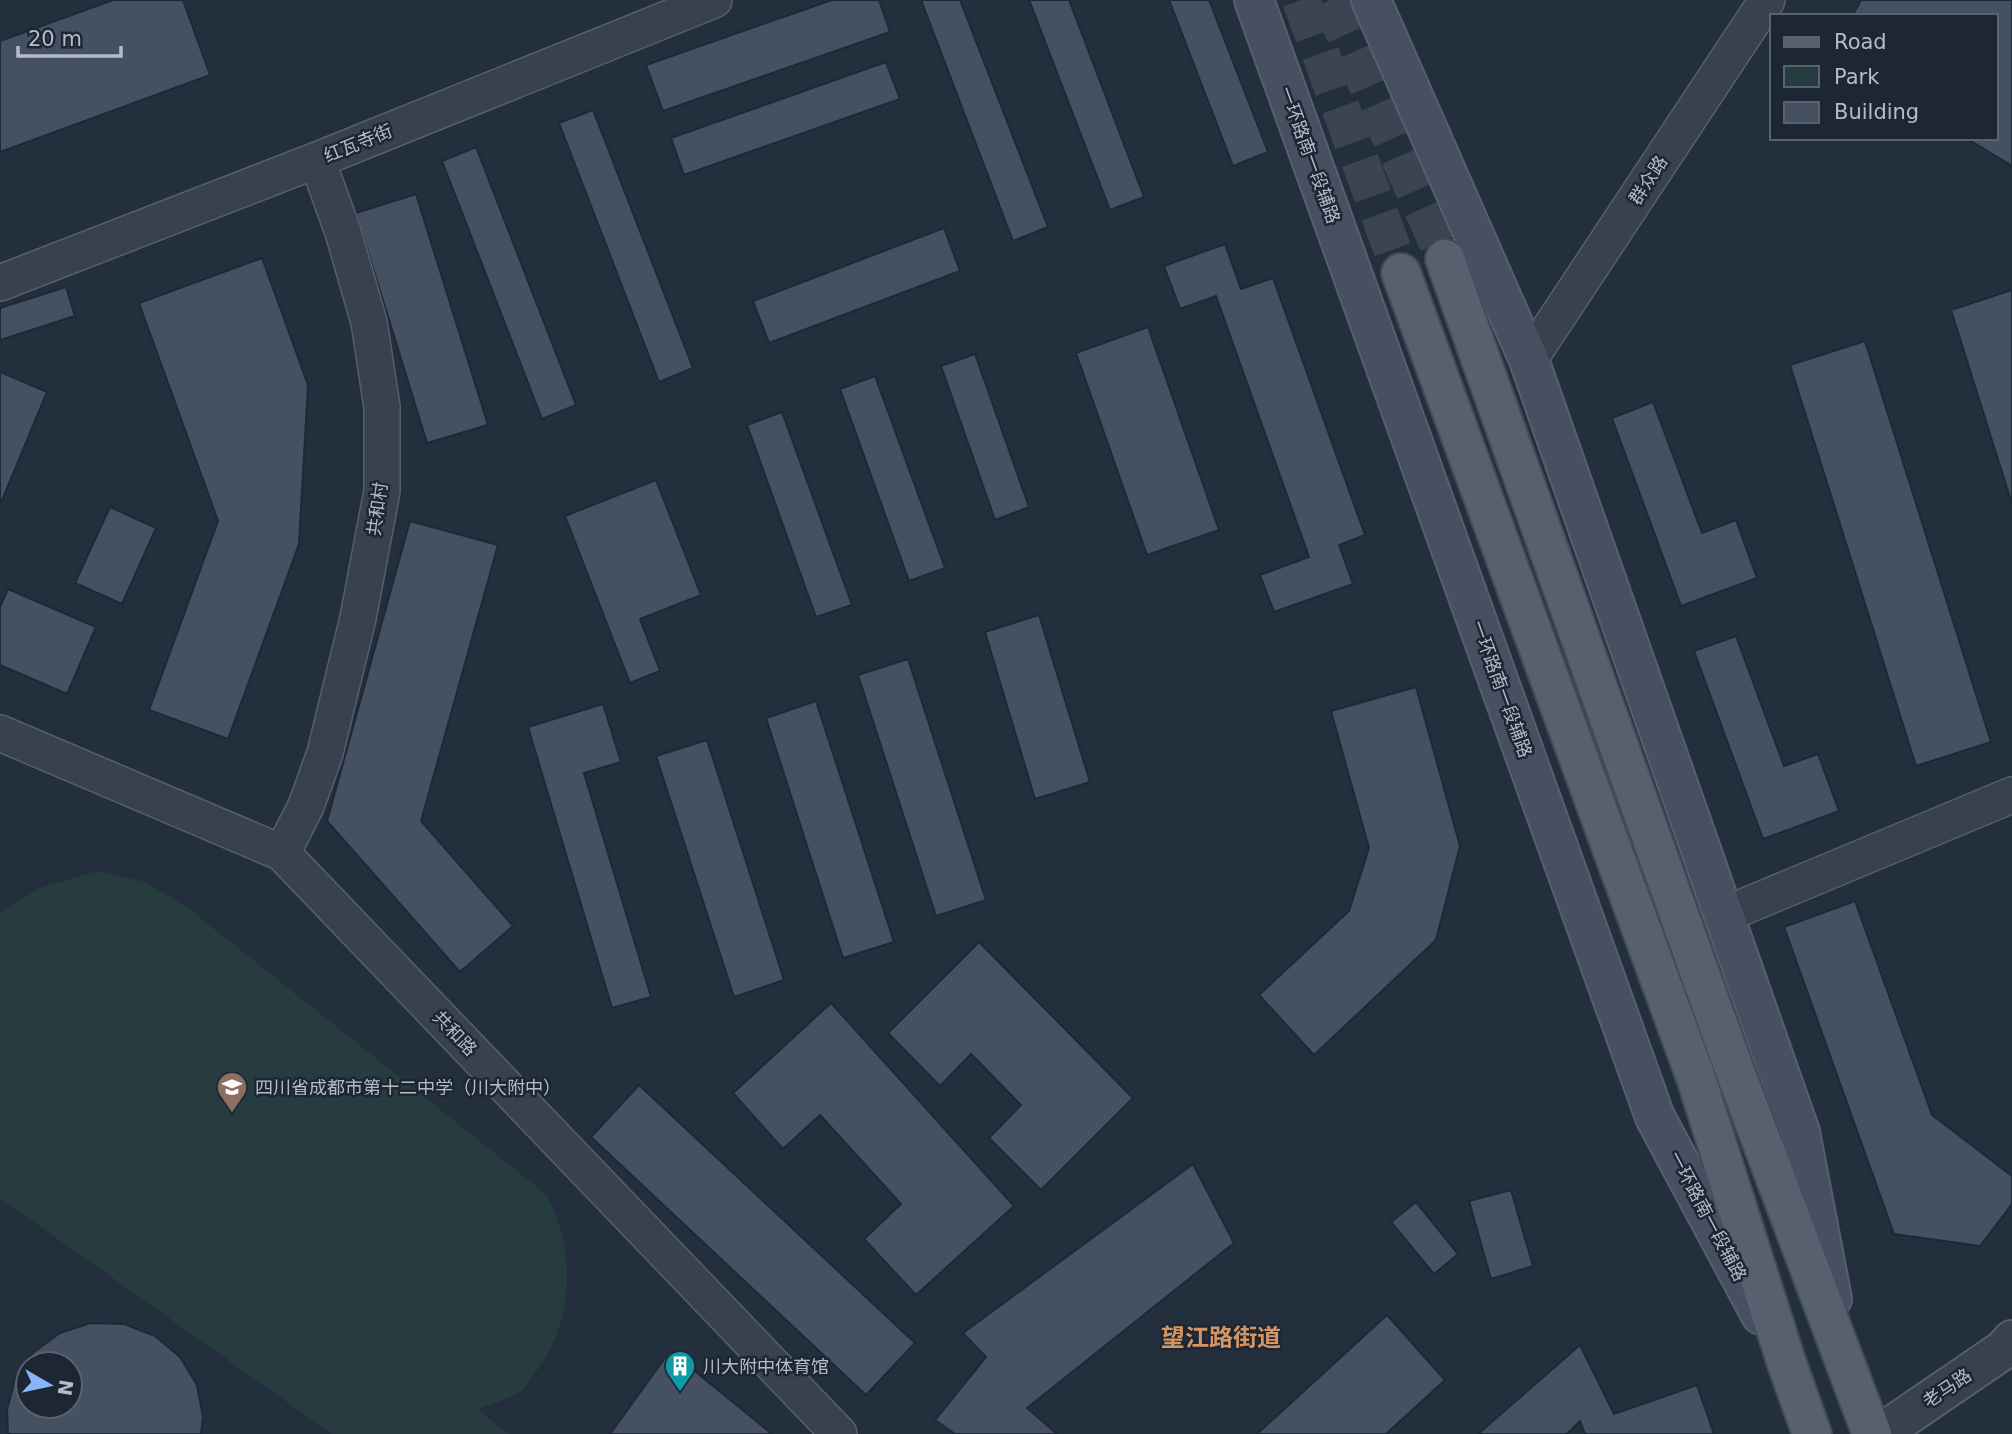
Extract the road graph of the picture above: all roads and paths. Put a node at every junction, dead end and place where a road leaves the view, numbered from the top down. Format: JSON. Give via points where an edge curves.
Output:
{"nodes":[{"id":1,"x":714,"y":0,"type":"edge"},
{"id":2,"x":1254,"y":0,"type":"edge"},
{"id":3,"x":1371,"y":0,"type":"edge"},
{"id":4,"x":1767,"y":0,"type":"edge"},
{"id":5,"x":317,"y":160,"type":"junction"},
{"id":6,"x":1446,"y":259,"type":"tunnel mouth"},
{"id":7,"x":1401,"y":273,"type":"tunnel mouth"},
{"id":8,"x":0,"y":283,"type":"edge"},
{"id":9,"x":1529,"y":360,"type":"junction"},
{"id":10,"x":0,"y":733,"type":"edge"},
{"id":11,"x":2012,"y":795,"type":"edge"},
{"id":12,"x":282,"y":853,"type":"junction"},
{"id":13,"x":1724,"y":915,"type":"junction"},
{"id":14,"x":2012,"y":1340,"type":"edge"},
{"id":15,"x":1843,"y":1356,"type":"junction"},
{"id":16,"x":1786,"y":1361,"type":"junction"},
{"id":17,"x":839,"y":1434,"type":"edge"},
{"id":18,"x":1812,"y":1434,"type":"edge"},
{"id":19,"x":1872,"y":1434,"type":"edge"},
{"id":20,"x":1880,"y":1434,"type":"edge"}],
"edges":[{"from":1,"to":5,"type":"street","name":"红瓦寺街"},
{"from":2,"to":16,"type":"main road","name":"一环路南一段辅路","via":[[1656,1117]]},
{"from":3,"to":9,"type":"main road"},
{"from":4,"to":9,"type":"street","name":"群众路"},
{"from":5,"to":8,"type":"street","name":"红瓦寺街"},
{"from":5,"to":12,"type":"street","name":"共和村","via":[[344,232],[369,323],[382,407],[382,491],[358,618],[325,753]]},
{"from":6,"to":15,"type":"main road","via":[[1732,1063]]},
{"from":7,"to":16,"type":"main road","via":[[1696,1078]]},
{"from":9,"to":13,"type":"main road"},
{"from":10,"to":12,"type":"street","name":"共和路"},
{"from":11,"to":13,"type":"street"},
{"from":12,"to":17,"type":"street","name":"共和路"},
{"from":13,"to":15,"type":"main road","via":[[1800,1132]]},
{"from":14,"to":20,"type":"street","name":"老马路"},
{"from":15,"to":19,"type":"main road"},
{"from":16,"to":18,"type":"main road"}]}
